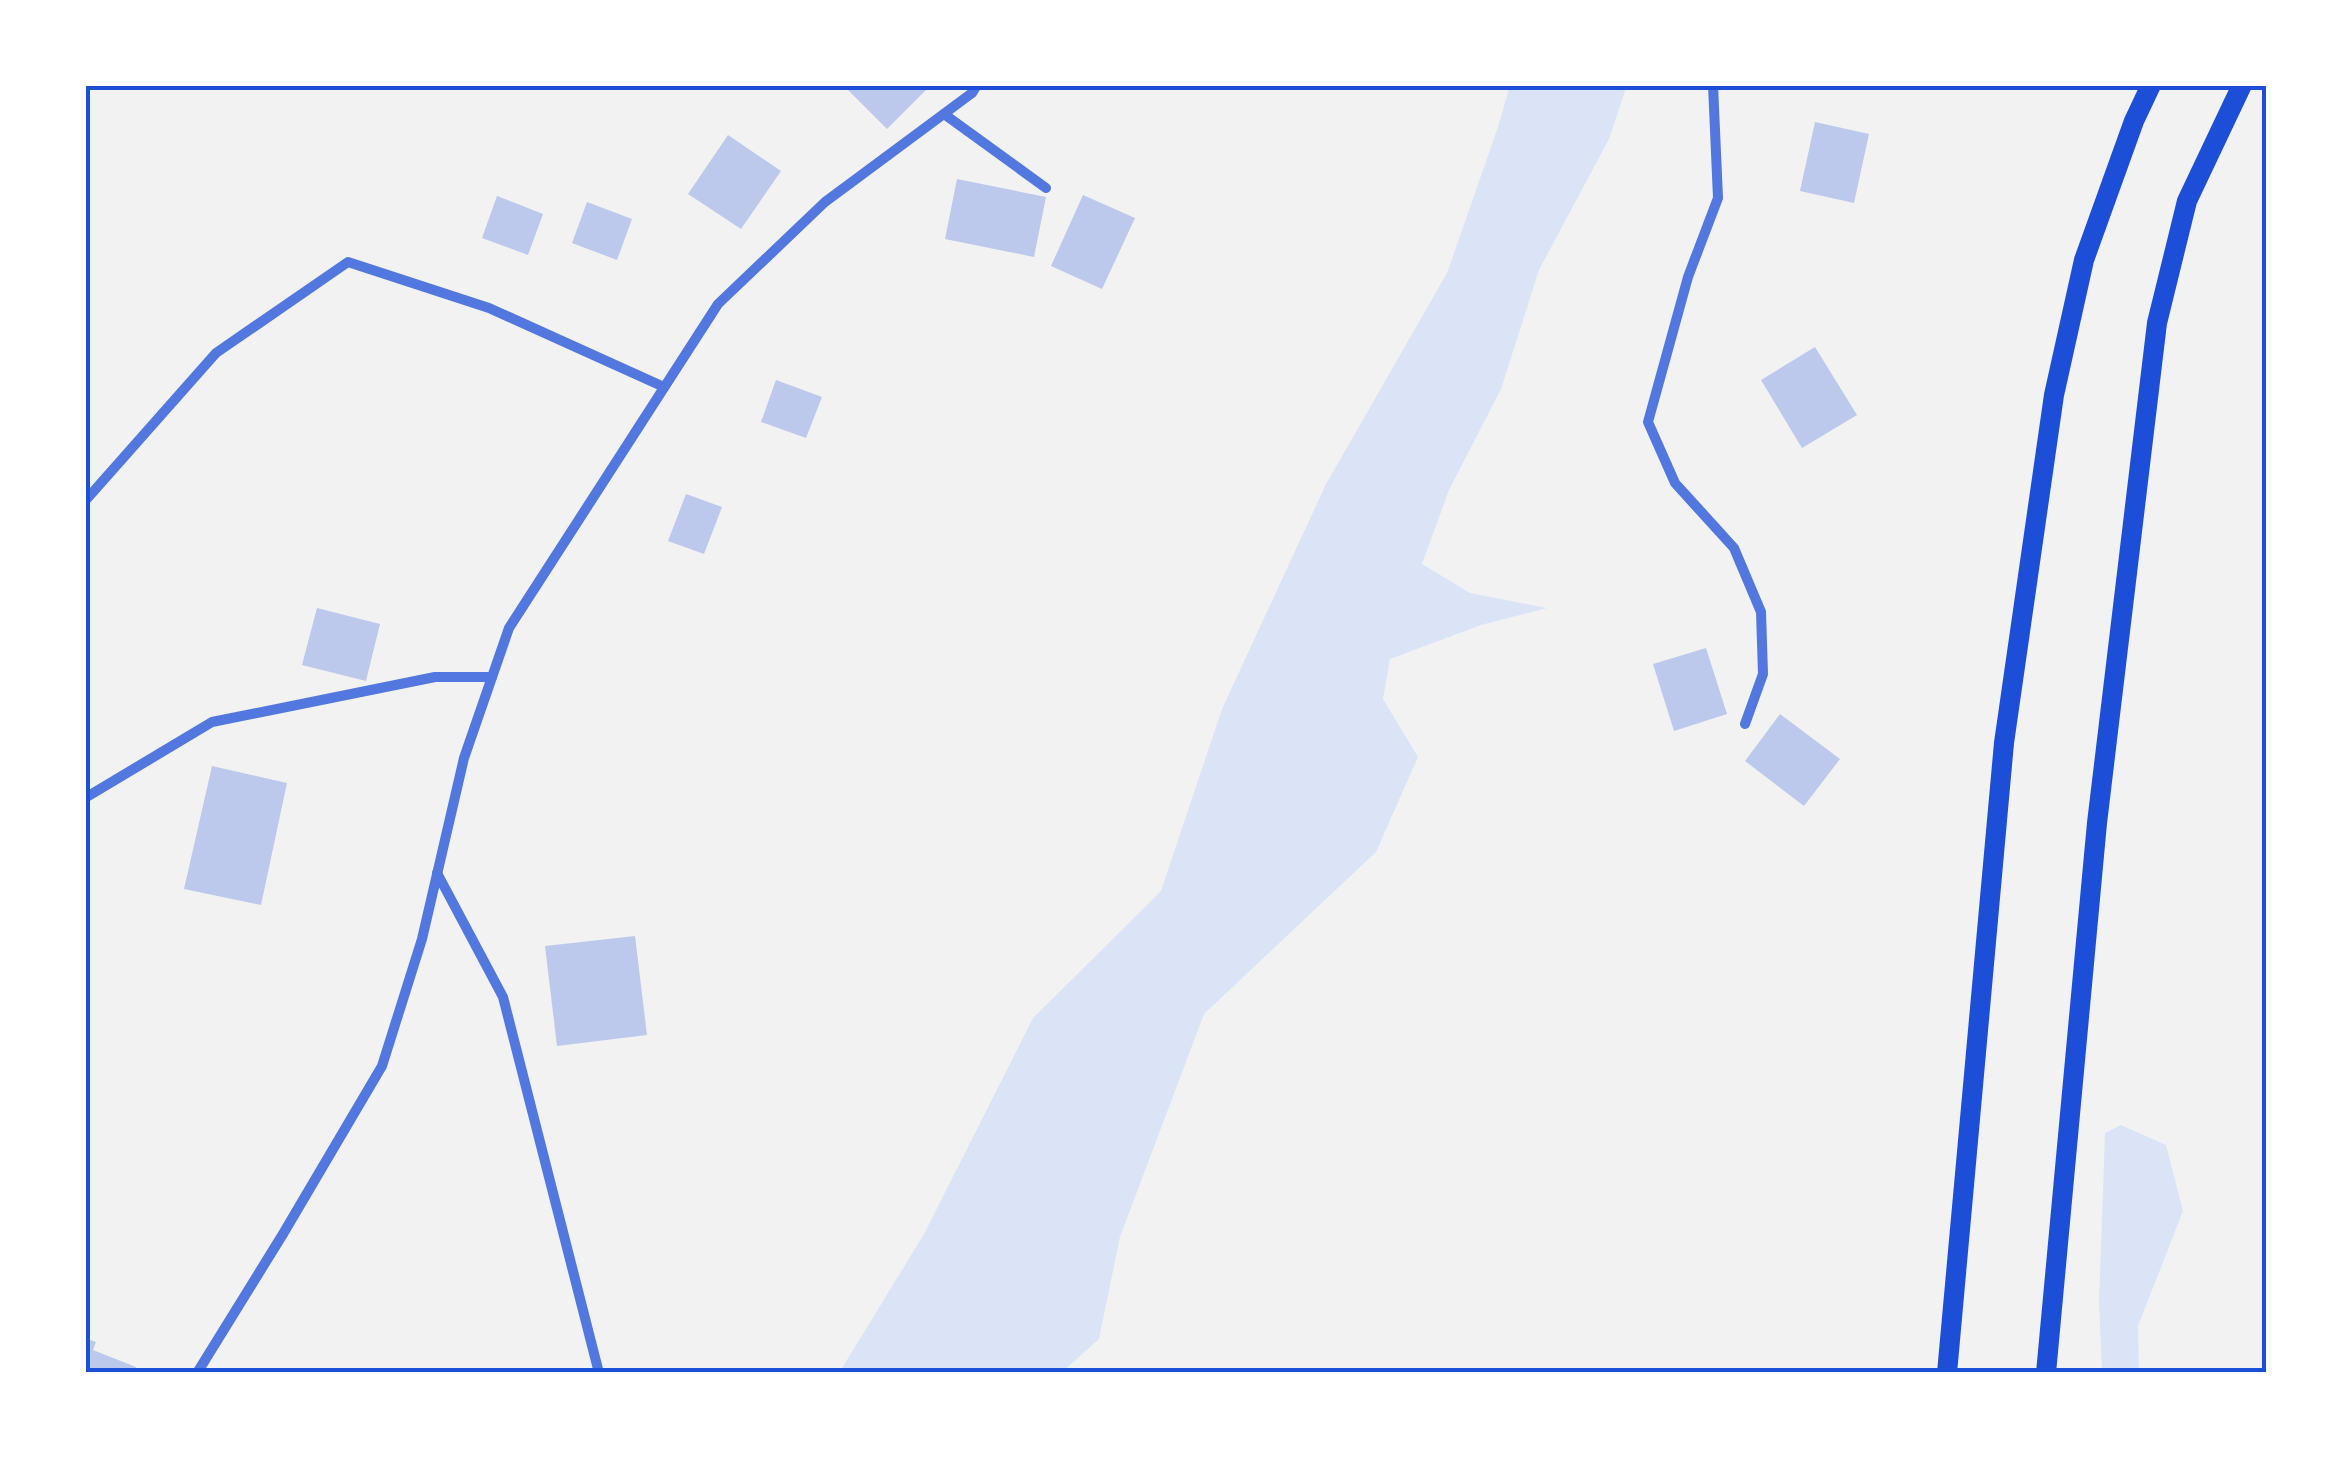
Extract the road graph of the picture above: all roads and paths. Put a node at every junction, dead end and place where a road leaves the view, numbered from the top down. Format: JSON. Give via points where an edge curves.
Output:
{"nodes":[{"id":1,"x":976,"y":85,"type":"edge"},
{"id":2,"x":1713,"y":85,"type":"edge"},
{"id":3,"x":2151,"y":85,"type":"edge"},
{"id":4,"x":2242,"y":85,"type":"edge"},
{"id":5,"x":944,"y":114,"type":"junction"},
{"id":6,"x":1046,"y":188,"type":"dead end"},
{"id":7,"x":664,"y":387,"type":"junction"},
{"id":8,"x":85,"y":501,"type":"edge"},
{"id":9,"x":492,"y":677,"type":"junction"},
{"id":10,"x":1745,"y":724,"type":"dead end"},
{"id":11,"x":85,"y":798,"type":"edge"},
{"id":12,"x":437,"y":872,"type":"junction"},
{"id":13,"x":197,"y":1373,"type":"edge"},
{"id":14,"x":600,"y":1373,"type":"edge"},
{"id":15,"x":1947,"y":1373,"type":"edge"},
{"id":16,"x":2046,"y":1373,"type":"edge"}],
"edges":[{"from":1,"to":5,"type":"street"},
{"from":2,"to":10,"type":"street","via":[[1718,198],[1688,277],[1648,422],[1675,483],[1734,548],[1761,612],[1763,674]]},
{"from":3,"to":15,"type":"main road","via":[[2084,260],[2054,394],[2004,743]]},
{"from":4,"to":16,"type":"main road","via":[[2187,202],[2157,323],[2097,823]]},
{"from":5,"to":6,"type":"street"},
{"from":5,"to":7,"type":"street","via":[[825,202],[718,304]]},
{"from":7,"to":8,"type":"street","via":[[488,308],[348,262],[216,353]]},
{"from":7,"to":9,"type":"street","via":[[509,628]]},
{"from":9,"to":11,"type":"street","via":[[435,677],[212,722]]},
{"from":9,"to":12,"type":"street"},
{"from":12,"to":13,"type":"street","via":[[382,1066]]},
{"from":12,"to":14,"type":"street","via":[[503,997]]}]}
